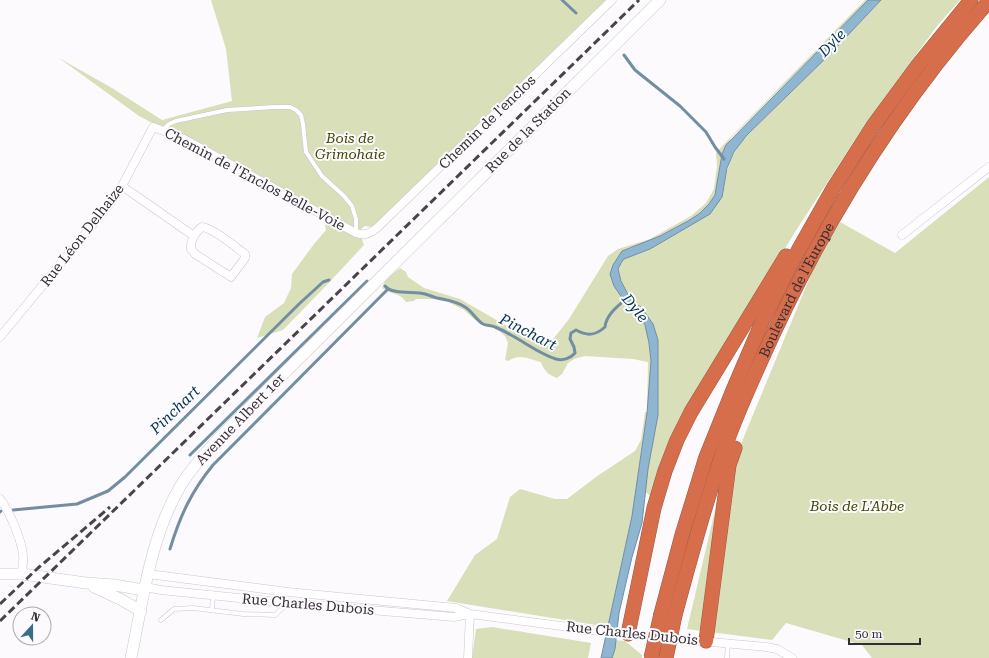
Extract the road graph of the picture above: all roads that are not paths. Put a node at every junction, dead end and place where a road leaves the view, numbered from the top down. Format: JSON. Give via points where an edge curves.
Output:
{"nodes":[{"id":1,"x":612,"y":0,"type":"edge"},
{"id":2,"x":660,"y":0,"type":"edge"},
{"id":3,"x":971,"y":0,"type":"edge"},
{"id":4,"x":989,"y":1,"type":"edge"},
{"id":5,"x":153,"y":127,"type":"joint"},
{"id":6,"x":163,"y":130,"type":"junction"},
{"id":7,"x":989,"y":167,"type":"edge"},
{"id":8,"x":122,"y":186,"type":"junction"},
{"id":9,"x":356,"y":233,"type":"junction"},
{"id":10,"x":902,"y":235,"type":"dead end"},
{"id":11,"x":194,"y":236,"type":"junction"},
{"id":12,"x":799,"y":249,"type":"junction"},
{"id":13,"x":397,"y":261,"type":"joint"},
{"id":14,"x":0,"y":336,"type":"edge"},
{"id":15,"x":746,"y":395,"type":"junction"},
{"id":16,"x":0,"y":499,"type":"edge"},
{"id":17,"x":0,"y":574,"type":"edge"},
{"id":18,"x":22,"y":574,"type":"junction"},
{"id":19,"x":148,"y":574,"type":"junction"},
{"id":20,"x":214,"y":582,"type":"junction"},
{"id":21,"x":86,"y":583,"type":"junction"},
{"id":22,"x":145,"y":589,"type":"junction"},
{"id":23,"x":288,"y":592,"type":"junction"},
{"id":24,"x":213,"y":595,"type":"junction"},
{"id":25,"x":287,"y":604,"type":"junction"},
{"id":26,"x":212,"y":610,"type":"junction"},
{"id":27,"x":140,"y":611,"type":"junction"},
{"id":28,"x":470,"y":614,"type":"junction"},
{"id":29,"x":161,"y":620,"type":"dead end"},
{"id":30,"x":625,"y":634,"type":"junction"},
{"id":31,"x":706,"y":641,"type":"junction"},
{"id":32,"x":728,"y":643,"type":"junction"},
{"id":33,"x":131,"y":658,"type":"edge"},
{"id":34,"x":468,"y":658,"type":"edge"},
{"id":35,"x":651,"y":658,"type":"edge"},
{"id":36,"x":666,"y":658,"type":"edge"},
{"id":37,"x":727,"y":658,"type":"edge"},
{"id":38,"x":792,"y":658,"type":"edge"}],
"edges":[{"from":1,"to":9,"type":"street","name":"Chemin de l'enclos","via":[[378,227],[369,233]]},
{"from":2,"to":13,"type":"main road","name":"Rue de la Station"},
{"from":3,"to":12,"type":"highway","name":"Boulevard de l'Europe","via":[[873,126]]},
{"from":4,"to":15,"type":"highway","name":"Boulevard de l'Europe","via":[[930,72],[885,134],[848,192],[794,289]]},
{"from":5,"to":6,"type":"street","name":"Chemin de l'Enclos Belle-Voie"},
{"from":5,"to":8,"type":"street","name":"Rue Léon Delhaize"},
{"from":6,"to":9,"type":"street","name":"Chemin de l'Enclos Belle-Voie","via":[[188,141]]},
{"from":6,"to":9,"type":"lane","via":[[176,121],[227,110],[274,107],[290,107],[296,110],[301,115],[306,152],[322,176],[352,206],[356,219]]},
{"from":7,"to":10,"type":"street"},
{"from":8,"to":11,"type":"street"},
{"from":8,"to":14,"type":"street","name":"Rue Léon Delhaize"},
{"from":11,"to":11,"type":"street","via":[[190,246],[195,254],[231,277],[245,254],[206,228],[200,228]]},
{"from":12,"to":30,"type":"highway","via":[[786,256],[691,412],[677,440],[654,508]]},
{"from":12,"to":35,"type":"highway","name":"Boulevard de l'Europe","bridge":true,"via":[[763,320],[706,457],[682,535]]},
{"from":13,"to":19,"type":"main road","name":"Avenue Albert 1er","via":[[200,459],[181,486],[167,514],[156,541]]},
{"from":15,"to":31,"type":"highway","via":[[747,412],[729,465]]},
{"from":15,"to":36,"type":"highway","name":"Boulevard de l'Europe","bridge":true,"via":[[719,462],[696,536]]},
{"from":16,"to":18,"type":"street","via":[[10,516],[21,545],[24,557]]},
{"from":17,"to":18,"type":"main road"},
{"from":18,"to":21,"type":"main road"},
{"from":19,"to":20,"type":"street","name":"Rue Charles Dubois"},
{"from":19,"to":22,"type":"main road","name":"Avenue Albert 1er"},
{"from":20,"to":23,"type":"street","name":"Rue Charles Dubois"},
{"from":20,"to":24,"type":"street"},
{"from":21,"to":22,"type":"main road","via":[[102,582]]},
{"from":21,"to":27,"type":"main road"},
{"from":22,"to":24,"type":"street","name":"Rue Charles Dubois"},
{"from":22,"to":27,"type":"main road","name":"Avenue Albert 1er"},
{"from":23,"to":25,"type":"street"},
{"from":23,"to":28,"type":"street","name":"Rue Charles Dubois","via":[[456,608]]},
{"from":24,"to":25,"type":"street","name":"Rue Charles Dubois"},
{"from":24,"to":26,"type":"lane"},
{"from":25,"to":26,"type":"lane","via":[[275,615]]},
{"from":25,"to":28,"type":"street","name":"Rue Charles Dubois","via":[[454,617]]},
{"from":26,"to":29,"type":"lane","via":[[174,608]]},
{"from":27,"to":33,"type":"main road","name":"Avenue Albert 1er"},
{"from":28,"to":30,"type":"street","name":"Rue Charles Dubois"},
{"from":28,"to":34,"type":"street"},
{"from":30,"to":31,"type":"street","name":"Rue Charles Dubois"},
{"from":31,"to":32,"type":"street","name":"Rue Charles Dubois"},
{"from":32,"to":37,"type":"lane"},
{"from":32,"to":38,"type":"street","name":"Rue Charles Dubois","via":[[777,649]]}]}
